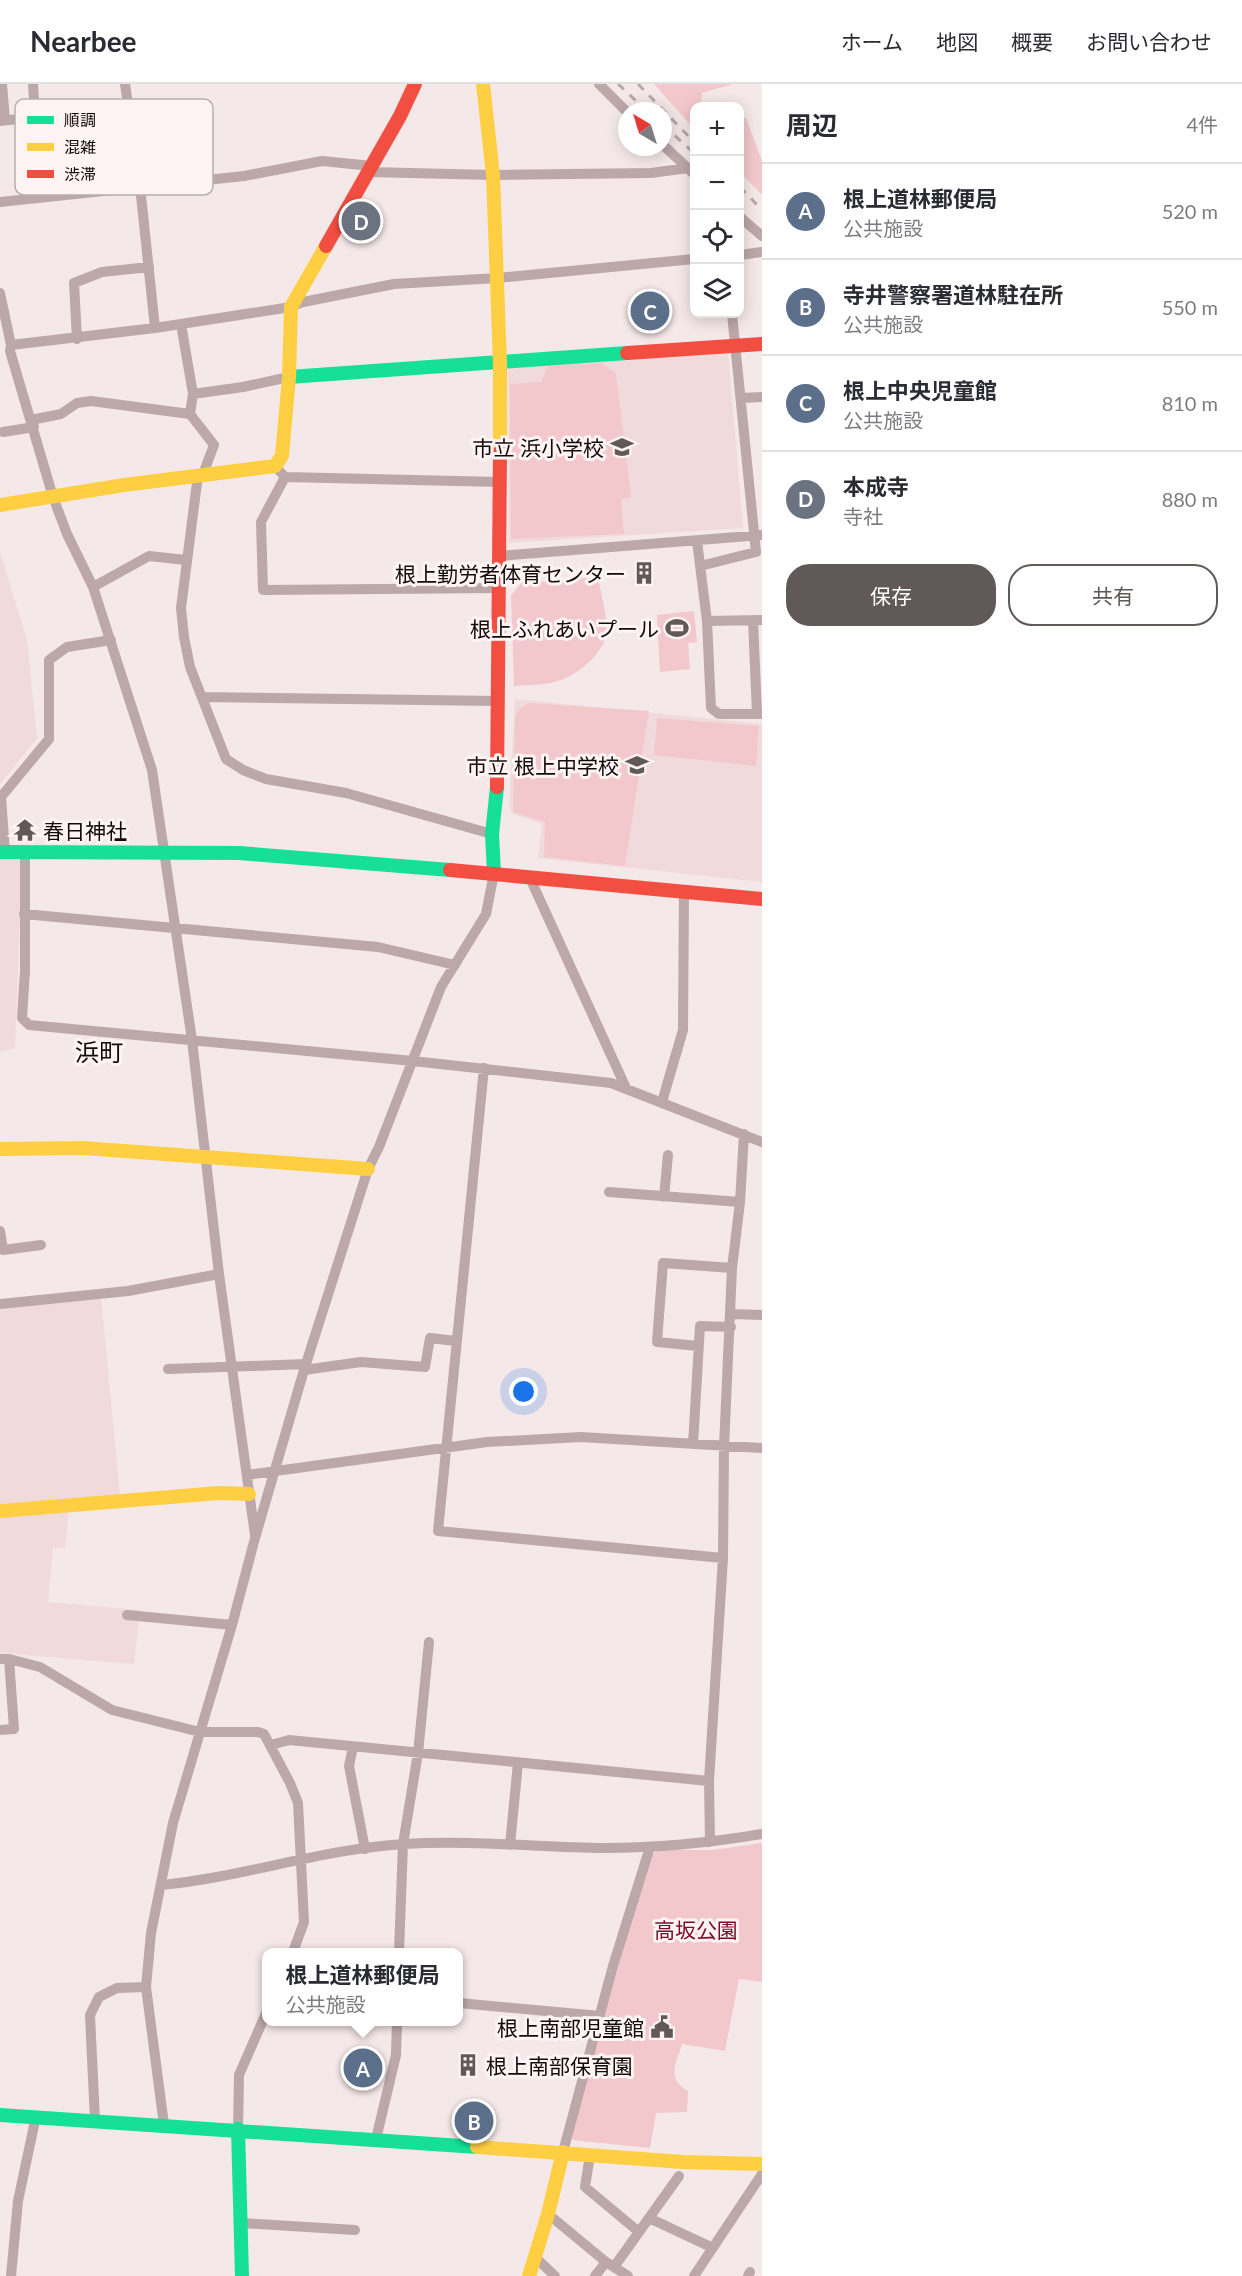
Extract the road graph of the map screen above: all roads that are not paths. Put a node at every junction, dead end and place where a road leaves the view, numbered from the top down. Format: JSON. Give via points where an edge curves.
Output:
{"nodes":[{"id":1,"x":2,"y":84,"type":"edge"},
{"id":2,"x":33,"y":84,"type":"edge"},
{"id":3,"x":125,"y":84,"type":"edge"},
{"id":4,"x":415,"y":84,"type":"edge"},
{"id":5,"x":483,"y":84,"type":"edge"},
{"id":6,"x":598,"y":84,"type":"edge"},
{"id":7,"x":34,"y":99,"type":"edge"},
{"id":8,"x":128,"y":99,"type":"edge"},
{"id":9,"x":618,"y":103,"type":"edge"},
{"id":10,"x":2,"y":121,"type":"edge"},
{"id":11,"x":672,"y":153,"type":"edge"},
{"id":12,"x":370,"y":169,"type":"junction"},
{"id":13,"x":690,"y":170,"type":"edge"},
{"id":14,"x":690,"y":171,"type":"edge"},
{"id":15,"x":493,"y":175,"type":"junction"},
{"id":16,"x":213,"y":179,"type":"edge"},
{"id":17,"x":61,"y":195,"type":"edge"},
{"id":18,"x":141,"y":195,"type":"edge"},
{"id":19,"x":0,"y":202,"type":"edge"},
{"id":20,"x":744,"y":220,"type":"edge"},
{"id":21,"x":762,"y":236,"type":"edge"},
{"id":22,"x":762,"y":252,"type":"edge"},
{"id":23,"x":744,"y":254,"type":"edge"},
{"id":24,"x":690,"y":260,"type":"edge"},
{"id":25,"x":149,"y":267,"type":"junction"},
{"id":26,"x":498,"y":278,"type":"junction"},
{"id":27,"x":0,"y":293,"type":"edge"},
{"id":28,"x":291,"y":307,"type":"junction"},
{"id":29,"x":2,"y":311,"type":"edge"},
{"id":30,"x":732,"y":318,"type":"edge"},
{"id":31,"x":181,"y":324,"type":"junction"},
{"id":32,"x":155,"y":328,"type":"junction"},
{"id":33,"x":77,"y":339,"type":"junction"},
{"id":34,"x":762,"y":344,"type":"edge"},
{"id":35,"x":735,"y":346,"type":"junction"},
{"id":36,"x":7,"y":349,"type":"edge"},
{"id":37,"x":500,"y":363,"type":"junction"},
{"id":38,"x":289,"y":376,"type":"junction"},
{"id":39,"x":193,"y":394,"type":"junction"},
{"id":40,"x":762,"y":397,"type":"edge"},
{"id":41,"x":741,"y":398,"type":"junction"},
{"id":42,"x":190,"y":414,"type":"junction"},
{"id":43,"x":32,"y":424,"type":"junction"},
{"id":44,"x":3,"y":432,"type":"dead end"},
{"id":45,"x":275,"y":466,"type":"junction"},
{"id":46,"x":200,"y":475,"type":"junction"},
{"id":47,"x":285,"y":477,"type":"junction"},
{"id":48,"x":500,"y":482,"type":"junction"},
{"id":49,"x":53,"y":496,"type":"junction"},
{"id":50,"x":0,"y":505,"type":"edge"},
{"id":51,"x":758,"y":535,"type":"edge"},
{"id":52,"x":697,"y":541,"type":"junction"},
{"id":53,"x":499,"y":556,"type":"junction"},
{"id":54,"x":186,"y":560,"type":"junction"},
{"id":55,"x":700,"y":566,"type":"junction"},
{"id":56,"x":93,"y":587,"type":"junction"},
{"id":57,"x":499,"y":588,"type":"junction"},
{"id":58,"x":757,"y":620,"type":"edge"},
{"id":59,"x":707,"y":621,"type":"junction"},
{"id":60,"x":111,"y":640,"type":"junction"},
{"id":61,"x":202,"y":697,"type":"junction"},
{"id":62,"x":498,"y":701,"type":"junction"},
{"id":63,"x":759,"y":714,"type":"edge"},
{"id":64,"x":492,"y":834,"type":"junction"},
{"id":65,"x":3,"y":852,"type":"edge"},
{"id":66,"x":25,"y":854,"type":"junction"},
{"id":67,"x":165,"y":854,"type":"junction"},
{"id":68,"x":494,"y":873,"type":"junction"},
{"id":69,"x":529,"y":876,"type":"junction"},
{"id":70,"x":684,"y":892,"type":"junction"},
{"id":71,"x":762,"y":899,"type":"edge"},
{"id":72,"x":24,"y":914,"type":"junction"},
{"id":73,"x":174,"y":927,"type":"junction"},
{"id":74,"x":455,"y":965,"type":"junction"},
{"id":75,"x":192,"y":1040,"type":"junction"},
{"id":76,"x":413,"y":1061,"type":"junction"},
{"id":77,"x":484,"y":1068,"type":"junction"},
{"id":78,"x":626,"y":1088,"type":"junction"},
{"id":79,"x":662,"y":1102,"type":"junction"},
{"id":80,"x":744,"y":1134,"type":"junction"},
{"id":81,"x":762,"y":1142,"type":"edge"},
{"id":82,"x":0,"y":1149,"type":"edge"},
{"id":83,"x":668,"y":1155,"type":"dead end"},
{"id":84,"x":206,"y":1156,"type":"junction"},
{"id":85,"x":368,"y":1169,"type":"junction"},
{"id":86,"x":609,"y":1192,"type":"dead end"},
{"id":87,"x":664,"y":1197,"type":"junction"},
{"id":88,"x":740,"y":1202,"type":"junction"},
{"id":89,"x":0,"y":1231,"type":"edge"},
{"id":90,"x":41,"y":1245,"type":"dead end"},
{"id":91,"x":732,"y":1268,"type":"junction"},
{"id":92,"x":219,"y":1274,"type":"junction"},
{"id":93,"x":0,"y":1304,"type":"edge"},
{"id":94,"x":731,"y":1314,"type":"junction"},
{"id":95,"x":762,"y":1315,"type":"edge"},
{"id":96,"x":731,"y":1327,"type":"junction"},
{"id":97,"x":456,"y":1341,"type":"junction"},
{"id":98,"x":698,"y":1346,"type":"junction"},
{"id":99,"x":232,"y":1367,"type":"junction"},
{"id":100,"x":305,"y":1367,"type":"junction"},
{"id":101,"x":168,"y":1369,"type":"dead end"},
{"id":102,"x":693,"y":1444,"type":"junction"},
{"id":103,"x":724,"y":1447,"type":"junction"},
{"id":104,"x":445,"y":1448,"type":"junction"},
{"id":105,"x":762,"y":1448,"type":"edge"},
{"id":106,"x":276,"y":1472,"type":"junction"},
{"id":107,"x":247,"y":1475,"type":"junction"},
{"id":108,"x":249,"y":1494,"type":"junction"},
{"id":109,"x":0,"y":1511,"type":"edge"},
{"id":110,"x":255,"y":1538,"type":"junction"},
{"id":111,"x":723,"y":1558,"type":"junction"},
{"id":112,"x":127,"y":1615,"type":"dead end"},
{"id":113,"x":232,"y":1625,"type":"junction"},
{"id":114,"x":429,"y":1642,"type":"dead end"},
{"id":115,"x":4,"y":1659,"type":"edge"},
{"id":116,"x":0,"y":1730,"type":"edge"},
{"id":117,"x":200,"y":1732,"type":"junction"},
{"id":118,"x":271,"y":1745,"type":"junction"},
{"id":119,"x":353,"y":1747,"type":"junction"},
{"id":120,"x":418,"y":1753,"type":"junction"},
{"id":121,"x":518,"y":1763,"type":"junction"},
{"id":122,"x":709,"y":1781,"type":"junction"},
{"id":123,"x":762,"y":1834,"type":"edge"},
{"id":124,"x":710,"y":1842,"type":"junction"},
{"id":125,"x":404,"y":1844,"type":"junction"},
{"id":126,"x":510,"y":1845,"type":"junction"},
{"id":127,"x":650,"y":1847,"type":"junction"},
{"id":128,"x":364,"y":1849,"type":"junction"},
{"id":129,"x":301,"y":1860,"type":"junction"},
{"id":130,"x":162,"y":1885,"type":"junction"},
{"id":131,"x":295,"y":1948,"type":"edge"},
{"id":132,"x":399,"y":1948,"type":"edge"},
{"id":133,"x":146,"y":1987,"type":"junction"},
{"id":134,"x":463,"y":2003,"type":"edge"},
{"id":135,"x":600,"y":2016,"type":"junction"},
{"id":136,"x":262,"y":2022,"type":"edge"},
{"id":137,"x":397,"y":2026,"type":"edge"},
{"id":138,"x":0,"y":2115,"type":"edge"},
{"id":139,"x":36,"y":2116,"type":"junction"},
{"id":140,"x":94,"y":2121,"type":"junction"},
{"id":141,"x":164,"y":2125,"type":"junction"},
{"id":142,"x":238,"y":2129,"type":"junction"},
{"id":143,"x":376,"y":2139,"type":"junction"},
{"id":144,"x":563,"y":2152,"type":"junction"},
{"id":145,"x":590,"y":2155,"type":"junction"},
{"id":146,"x":762,"y":2164,"type":"edge"},
{"id":147,"x":762,"y":2174,"type":"edge"},
{"id":148,"x":679,"y":2176,"type":"dead end"},
{"id":149,"x":548,"y":2214,"type":"junction"},
{"id":150,"x":649,"y":2218,"type":"junction"},
{"id":151,"x":240,"y":2223,"type":"junction"},
{"id":152,"x":355,"y":2230,"type":"dead end"},
{"id":153,"x":639,"y":2232,"type":"junction"},
{"id":154,"x":713,"y":2248,"type":"junction"},
{"id":155,"x":534,"y":2256,"type":"junction"},
{"id":156,"x":610,"y":2265,"type":"junction"},
{"id":157,"x":11,"y":2276,"type":"edge"},
{"id":158,"x":242,"y":2276,"type":"edge"},
{"id":159,"x":529,"y":2276,"type":"edge"},
{"id":160,"x":555,"y":2276,"type":"edge"},
{"id":161,"x":595,"y":2276,"type":"edge"},
{"id":162,"x":628,"y":2276,"type":"edge"},
{"id":163,"x":694,"y":2276,"type":"edge"}],
"edges":[{"from":1,"to":10,"type":"street"},
{"from":2,"to":7,"type":"street"},
{"from":3,"to":8,"type":"street"},
{"from":4,"to":12,"type":"street"},
{"from":5,"to":15,"type":"street"},
{"from":6,"to":9,"type":"street"},
{"from":11,"to":13,"type":"street"},
{"from":12,"to":15,"type":"street"},
{"from":12,"to":16,"type":"street","via":[[322,160]]},
{"from":12,"to":28,"type":"street"},
{"from":14,"to":15,"type":"street"},
{"from":15,"to":26,"type":"street"},
{"from":17,"to":19,"type":"street"},
{"from":18,"to":25,"type":"street"},
{"from":20,"to":21,"type":"street"},
{"from":22,"to":23,"type":"street"},
{"from":24,"to":26,"type":"street"},
{"from":25,"to":32,"type":"street"},
{"from":25,"to":33,"type":"street","via":[[102,272],[74,283]]},
{"from":26,"to":28,"type":"street","via":[[394,284]]},
{"from":26,"to":37,"type":"street"},
{"from":27,"to":29,"type":"street"},
{"from":28,"to":31,"type":"street"},
{"from":28,"to":38,"type":"street"},
{"from":29,"to":36,"type":"street"},
{"from":30,"to":35,"type":"street"},
{"from":31,"to":32,"type":"street"},
{"from":31,"to":39,"type":"street"},
{"from":32,"to":33,"type":"street"},
{"from":33,"to":36,"type":"street"},
{"from":34,"to":35,"type":"street"},
{"from":35,"to":37,"type":"street"},
{"from":35,"to":41,"type":"street"},
{"from":36,"to":43,"type":"street"},
{"from":37,"to":38,"type":"street"},
{"from":37,"to":48,"type":"street"},
{"from":38,"to":39,"type":"street"},
{"from":38,"to":45,"type":"street","via":[[282,456]]},
{"from":39,"to":42,"type":"street"},
{"from":40,"to":41,"type":"street"},
{"from":41,"to":51,"type":"street"},
{"from":42,"to":43,"type":"street","via":[[91,401],[77,403],[61,414]]},
{"from":42,"to":46,"type":"street","via":[[214,445]]},
{"from":43,"to":44,"type":"street"},
{"from":43,"to":49,"type":"street"},
{"from":45,"to":46,"type":"street"},
{"from":45,"to":47,"type":"street"},
{"from":46,"to":49,"type":"street"},
{"from":46,"to":54,"type":"street"},
{"from":47,"to":48,"type":"street"},
{"from":47,"to":57,"type":"street","via":[[261,522],[264,590]]},
{"from":48,"to":53,"type":"street"},
{"from":49,"to":50,"type":"street"},
{"from":49,"to":56,"type":"street"},
{"from":51,"to":52,"type":"street"},
{"from":51,"to":55,"type":"street","via":[[756,552]]},
{"from":52,"to":53,"type":"street"},
{"from":52,"to":55,"type":"street"},
{"from":53,"to":57,"type":"street"},
{"from":54,"to":56,"type":"street","via":[[149,556]]},
{"from":54,"to":61,"type":"street","via":[[181,608],[184,637]]},
{"from":55,"to":59,"type":"street"},
{"from":56,"to":60,"type":"street"},
{"from":57,"to":62,"type":"street"},
{"from":58,"to":59,"type":"street"},
{"from":58,"to":63,"type":"street"},
{"from":59,"to":63,"type":"street","via":[[711,708],[719,714]]},
{"from":60,"to":65,"type":"street","via":[[67,647],[49,660],[49,739],[1,797]]},
{"from":60,"to":67,"type":"street","via":[[152,770]]},
{"from":61,"to":62,"type":"street"},
{"from":61,"to":64,"type":"street","via":[[226,759],[243,770],[266,779],[346,793]]},
{"from":62,"to":64,"type":"street","via":[[498,782]]},
{"from":64,"to":68,"type":"street"},
{"from":65,"to":66,"type":"street"},
{"from":66,"to":67,"type":"street"},
{"from":66,"to":72,"type":"street"},
{"from":67,"to":68,"type":"street","via":[[239,853]]},
{"from":67,"to":73,"type":"street"},
{"from":68,"to":69,"type":"street"},
{"from":68,"to":74,"type":"street","via":[[486,914]]},
{"from":69,"to":70,"type":"street"},
{"from":69,"to":78,"type":"street"},
{"from":70,"to":71,"type":"street"},
{"from":70,"to":79,"type":"street","via":[[682,1030]]},
{"from":72,"to":73,"type":"street"},
{"from":72,"to":75,"type":"street","via":[[22,1018],[30,1025]]},
{"from":73,"to":74,"type":"street","via":[[378,947]]},
{"from":73,"to":75,"type":"street"},
{"from":74,"to":76,"type":"street","via":[[441,987]]},
{"from":75,"to":76,"type":"street"},
{"from":75,"to":84,"type":"street"},
{"from":76,"to":77,"type":"street"},
{"from":76,"to":85,"type":"street"},
{"from":77,"to":78,"type":"street"},
{"from":77,"to":97,"type":"street"},
{"from":78,"to":79,"type":"street"},
{"from":79,"to":80,"type":"street"},
{"from":80,"to":81,"type":"street"},
{"from":80,"to":88,"type":"street"},
{"from":82,"to":84,"type":"street","via":[[83,1148]]},
{"from":83,"to":87,"type":"street"},
{"from":84,"to":85,"type":"street"},
{"from":84,"to":92,"type":"street"},
{"from":85,"to":100,"type":"street"},
{"from":86,"to":87,"type":"street"},
{"from":87,"to":88,"type":"street"},
{"from":88,"to":91,"type":"street"},
{"from":89,"to":90,"type":"street","via":[[3,1250]]},
{"from":91,"to":94,"type":"street"},
{"from":91,"to":98,"type":"street","via":[[663,1263],[657,1342]]},
{"from":92,"to":93,"type":"street","via":[[128,1291]]},
{"from":92,"to":99,"type":"street"},
{"from":94,"to":95,"type":"street"},
{"from":94,"to":96,"type":"street"},
{"from":96,"to":98,"type":"street","via":[[700,1326]]},
{"from":96,"to":103,"type":"street"},
{"from":97,"to":100,"type":"street","via":[[430,1338],[425,1367],[362,1362]]},
{"from":97,"to":104,"type":"street"},
{"from":98,"to":102,"type":"street"},
{"from":99,"to":100,"type":"street"},
{"from":99,"to":101,"type":"street"},
{"from":99,"to":107,"type":"street"},
{"from":100,"to":106,"type":"street"},
{"from":102,"to":103,"type":"street"},
{"from":102,"to":104,"type":"street","via":[[581,1437]]},
{"from":103,"to":105,"type":"street"},
{"from":103,"to":111,"type":"street"},
{"from":104,"to":106,"type":"street"},
{"from":104,"to":111,"type":"street","via":[[438,1531]]},
{"from":106,"to":107,"type":"street"},
{"from":106,"to":110,"type":"street"},
{"from":107,"to":108,"type":"street"},
{"from":108,"to":109,"type":"street","via":[[219,1493]]},
{"from":108,"to":110,"type":"street"},
{"from":110,"to":113,"type":"street"},
{"from":111,"to":122,"type":"street"},
{"from":112,"to":113,"type":"street"},
{"from":113,"to":117,"type":"street"},
{"from":114,"to":120,"type":"street"},
{"from":115,"to":116,"type":"street","via":[[14,1729]]},
{"from":115,"to":117,"type":"street","via":[[40,1667],[112,1710]]},
{"from":117,"to":118,"type":"street","via":[[258,1731]]},
{"from":117,"to":130,"type":"street","via":[[173,1824]]},
{"from":118,"to":119,"type":"street","via":[[289,1740]]},
{"from":118,"to":129,"type":"street","via":[[297,1803]]},
{"from":119,"to":120,"type":"street"},
{"from":119,"to":128,"type":"street","via":[[349,1766]]},
{"from":120,"to":121,"type":"street"},
{"from":120,"to":125,"type":"street"},
{"from":121,"to":122,"type":"street"},
{"from":121,"to":126,"type":"street"},
{"from":122,"to":124,"type":"street"},
{"from":123,"to":124,"type":"street"},
{"from":124,"to":127,"type":"street"},
{"from":125,"to":126,"type":"street"},
{"from":125,"to":128,"type":"street"},
{"from":125,"to":132,"type":"street"},
{"from":126,"to":127,"type":"street"},
{"from":127,"to":135,"type":"street"},
{"from":128,"to":129,"type":"street"},
{"from":129,"to":130,"type":"street"},
{"from":129,"to":131,"type":"street","via":[[304,1922]]},
{"from":130,"to":133,"type":"street","via":[[150,1942]]},
{"from":133,"to":140,"type":"street","via":[[117,1988],[99,1997],[90,2015]]},
{"from":133,"to":141,"type":"street"},
{"from":134,"to":135,"type":"street"},
{"from":135,"to":144,"type":"street"},
{"from":136,"to":142,"type":"street","via":[[239,2075]]},
{"from":137,"to":143,"type":"street","via":[[396,2055]]},
{"from":138,"to":139,"type":"street"},
{"from":139,"to":140,"type":"street"},
{"from":139,"to":157,"type":"street","via":[[18,2201]]},
{"from":140,"to":141,"type":"street"},
{"from":141,"to":142,"type":"street"},
{"from":142,"to":143,"type":"street"},
{"from":142,"to":151,"type":"street"},
{"from":143,"to":144,"type":"street"},
{"from":144,"to":145,"type":"street"},
{"from":144,"to":149,"type":"street"},
{"from":145,"to":146,"type":"street"},
{"from":145,"to":153,"type":"street","via":[[585,2187]]},
{"from":147,"to":154,"type":"street"},
{"from":148,"to":150,"type":"street"},
{"from":149,"to":155,"type":"street"},
{"from":149,"to":156,"type":"street"},
{"from":150,"to":153,"type":"street"},
{"from":150,"to":154,"type":"street"},
{"from":151,"to":152,"type":"street"},
{"from":151,"to":158,"type":"street"},
{"from":153,"to":156,"type":"street"},
{"from":154,"to":163,"type":"street"},
{"from":155,"to":159,"type":"street"},
{"from":155,"to":160,"type":"street"},
{"from":156,"to":161,"type":"street"},
{"from":156,"to":162,"type":"street"}]}
